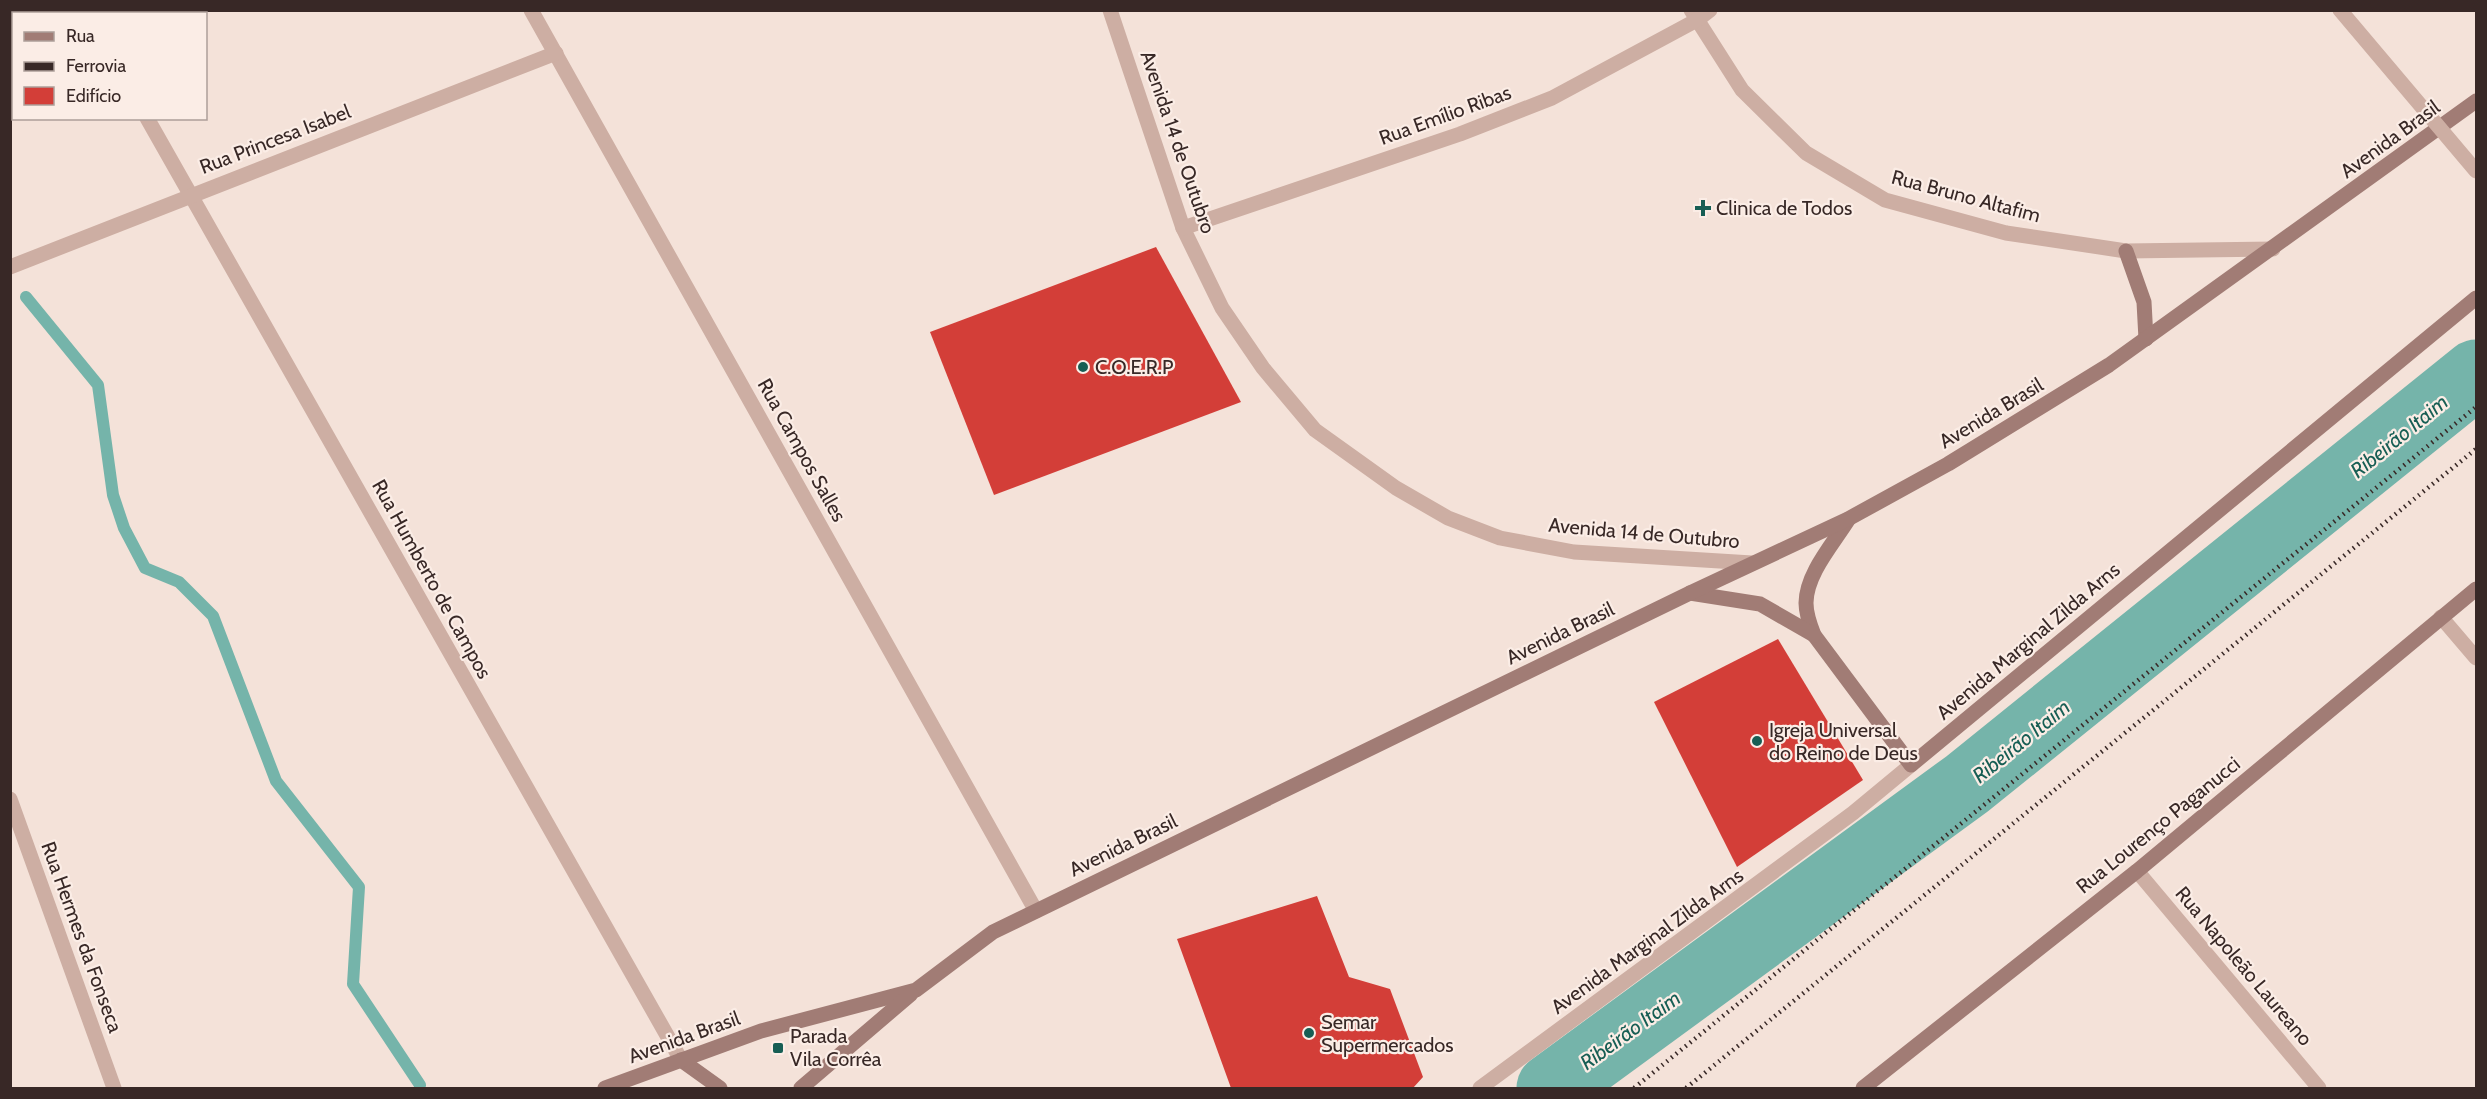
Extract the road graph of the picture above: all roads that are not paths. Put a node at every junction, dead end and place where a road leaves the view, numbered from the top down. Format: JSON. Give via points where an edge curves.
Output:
{"nodes":[{"id":1,"x":531,"y":10,"type":"edge"},
{"id":2,"x":1110,"y":10,"type":"edge"},
{"id":3,"x":1710,"y":10,"type":"edge"},
{"id":4,"x":2340,"y":10,"type":"edge"},
{"id":5,"x":1694,"y":15,"type":"edge"},
{"id":6,"x":556,"y":53,"type":"junction"},
{"id":7,"x":2476,"y":101,"type":"edge"},
{"id":8,"x":148,"y":120,"type":"edge"},
{"id":9,"x":2476,"y":171,"type":"edge"},
{"id":10,"x":191,"y":194,"type":"junction"},
{"id":11,"x":1182,"y":228,"type":"junction"},
{"id":12,"x":2273,"y":249,"type":"junction"},
{"id":13,"x":2126,"y":251,"type":"junction"},
{"id":14,"x":10,"y":267,"type":"edge"},
{"id":15,"x":2476,"y":298,"type":"edge"},
{"id":16,"x":2146,"y":339,"type":"junction"},
{"id":17,"x":1848,"y":519,"type":"junction"},
{"id":18,"x":1752,"y":563,"type":"junction"},
{"id":19,"x":2476,"y":589,"type":"edge"},
{"id":20,"x":1690,"y":593,"type":"junction"},
{"id":21,"x":2441,"y":617,"type":"junction"},
{"id":22,"x":1814,"y":635,"type":"junction"},
{"id":23,"x":2476,"y":658,"type":"edge"},
{"id":24,"x":1911,"y":765,"type":"junction"},
{"id":25,"x":10,"y":799,"type":"edge"},
{"id":26,"x":2137,"y":871,"type":"junction"},
{"id":27,"x":1036,"y":911,"type":"junction"},
{"id":28,"x":916,"y":990,"type":"junction"},
{"id":29,"x":681,"y":1060,"type":"junction"},
{"id":30,"x":1871,"y":1086,"type":"edge"},
{"id":31,"x":114,"y":1089,"type":"edge"},
{"id":32,"x":605,"y":1089,"type":"edge"},
{"id":33,"x":720,"y":1089,"type":"edge"},
{"id":34,"x":801,"y":1089,"type":"edge"},
{"id":35,"x":1480,"y":1089,"type":"edge"},
{"id":36,"x":2319,"y":1089,"type":"edge"}],
"edges":[{"from":1,"to":6,"type":"street","name":"Rua Campos Salles"},
{"from":2,"to":11,"type":"street","name":"Avenida 14 de Outubro"},
{"from":3,"to":5,"type":"street","name":"Rua Emílio Ribas"},
{"from":4,"to":9,"type":"street","bridge":true},
{"from":5,"to":11,"type":"street","name":"Rua Emílio Ribas","via":[[1552,98],[1460,134]]},
{"from":5,"to":13,"type":"street","name":"Rua Bruno Altafim","via":[[1742,90],[1806,153],[1885,200],[2006,233]]},
{"from":6,"to":10,"type":"street","name":"Rua Princesa Isabel"},
{"from":6,"to":27,"type":"street","name":"Rua Campos Salles"},
{"from":7,"to":12,"type":"main road","name":"Avenida Brasil"},
{"from":8,"to":10,"type":"street","name":"Rua Humberto de Campos"},
{"from":10,"to":14,"type":"street","name":"Rua Princesa Isabel"},
{"from":10,"to":29,"type":"street","name":"Rua Humberto de Campos"},
{"from":11,"to":18,"type":"street","name":"Avenida 14 de Outubro","via":[[1222,308],[1263,368],[1315,429],[1396,488],[1448,518],[1500,538],[1574,552]]},
{"from":12,"to":13,"type":"street","name":"Rua Bruno Altafim"},
{"from":12,"to":16,"type":"main road","name":"Avenida Brasil"},
{"from":13,"to":16,"type":"main road","via":[[2144,302]]},
{"from":15,"to":24,"type":"main road","name":"Avenida Marginal Zilda Arns"},
{"from":16,"to":17,"type":"main road","name":"Avenida Brasil","via":[[2068,392]]},
{"from":17,"to":18,"type":"main road","name":"Avenida Brasil"},
{"from":17,"to":22,"type":"main road","via":[[1809,584],[1805,604]]},
{"from":18,"to":20,"type":"main road","name":"Avenida Brasil"},
{"from":19,"to":21,"type":"main road","name":"Rua Lourenço Paganucci"},
{"from":20,"to":22,"type":"main road","via":[[1760,604]]},
{"from":20,"to":27,"type":"main road","name":"Avenida Brasil"},
{"from":21,"to":23,"type":"street"},
{"from":21,"to":26,"type":"main road","name":"Rua Lourenço Paganucci"},
{"from":22,"to":24,"type":"main road"},
{"from":24,"to":35,"type":"street","name":"Avenida Marginal Zilda Arns","via":[[1853,813]]},
{"from":25,"to":31,"type":"street","name":"Rua Hermes da Fonseca"},
{"from":26,"to":30,"type":"main road","name":"Rua Lourenço Paganucci"},
{"from":26,"to":36,"type":"street","name":"Rua Napoleão Laureano"},
{"from":27,"to":28,"type":"main road","name":"Avenida Brasil","via":[[993,932]]},
{"from":28,"to":29,"type":"main road","name":"Avenida Brasil","via":[[761,1031]]},
{"from":28,"to":34,"type":"main road"},
{"from":29,"to":32,"type":"main road","name":"Avenida Brasil"},
{"from":29,"to":33,"type":"main road"}]}
